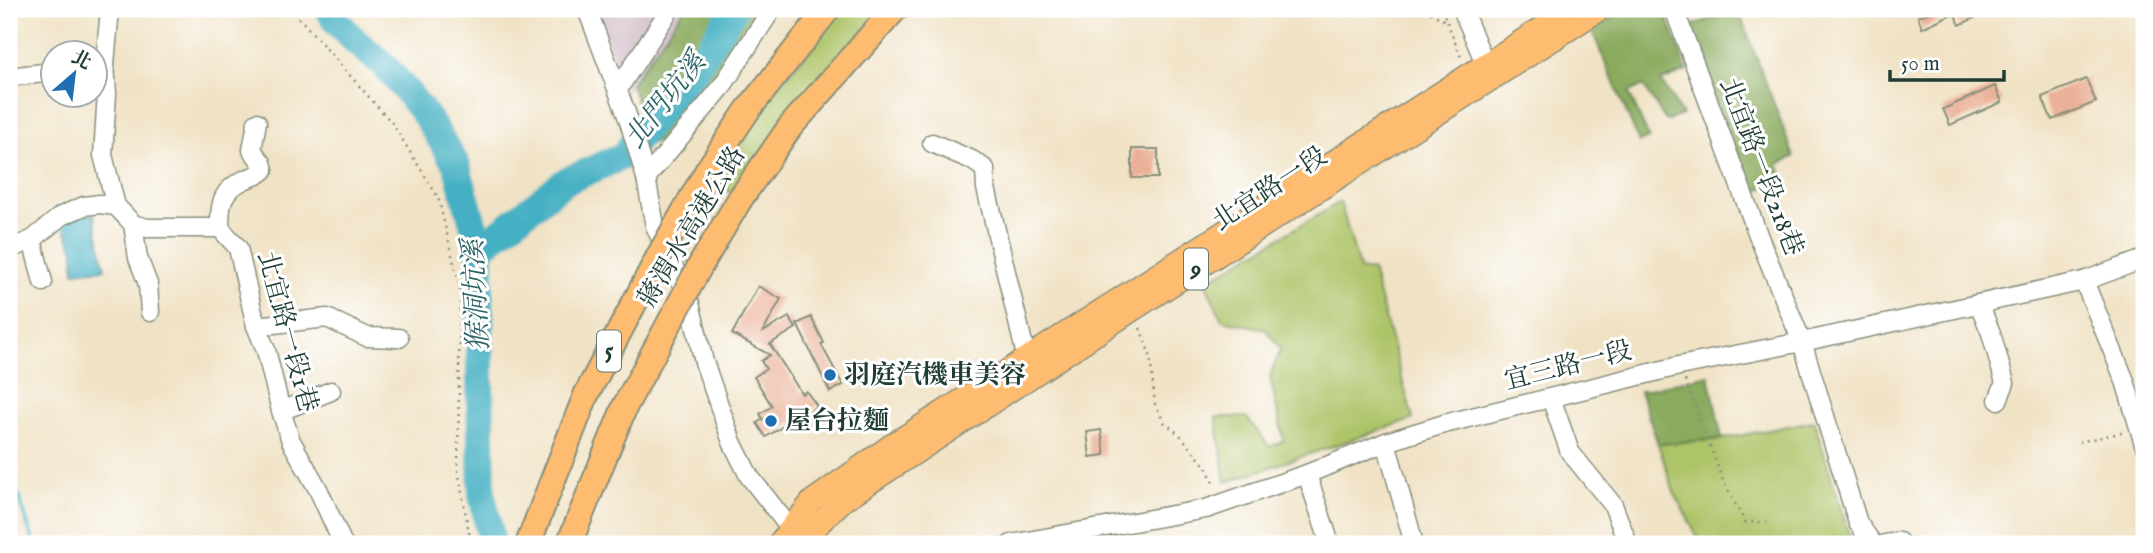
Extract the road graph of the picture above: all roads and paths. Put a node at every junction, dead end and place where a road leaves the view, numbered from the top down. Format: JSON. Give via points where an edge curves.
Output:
{"nodes":[{"id":1,"x":110,"y":9,"type":"edge"},
{"id":2,"x":287,"y":9,"type":"edge"},
{"id":3,"x":587,"y":9,"type":"edge"},
{"id":4,"x":670,"y":9,"type":"edge"},
{"id":5,"x":772,"y":9,"type":"edge"},
{"id":6,"x":828,"y":9,"type":"edge"},
{"id":7,"x":895,"y":9,"type":"edge"},
{"id":8,"x":1424,"y":9,"type":"edge"},
{"id":9,"x":1442,"y":9,"type":"edge"},
{"id":10,"x":1462,"y":9,"type":"edge"},
{"id":11,"x":1571,"y":9,"type":"edge"},
{"id":12,"x":1601,"y":9,"type":"edge"},
{"id":13,"x":1674,"y":9,"type":"edge"},
{"id":14,"x":1446,"y":22,"type":"junction"},
{"id":15,"x":105,"y":38,"type":"edge"},
{"id":16,"x":1482,"y":73,"type":"junction"},
{"id":17,"x":38,"y":74,"type":"edge"},
{"id":18,"x":9,"y":77,"type":"edge"},
{"id":19,"x":618,"y":89,"type":"junction"},
{"id":20,"x":106,"y":108,"type":"edge"},
{"id":21,"x":257,"y":122,"type":"dead end"},
{"id":22,"x":932,"y":144,"type":"dead end"},
{"id":23,"x":644,"y":169,"type":"junction"},
{"id":24,"x":117,"y":206,"type":"junction"},
{"id":25,"x":133,"y":224,"type":"junction"},
{"id":26,"x":220,"y":228,"type":"junction"},
{"id":27,"x":32,"y":240,"type":"junction"},
{"id":28,"x":9,"y":249,"type":"edge"},
{"id":29,"x":2144,"y":259,"type":"edge"},
{"id":30,"x":2084,"y":281,"type":"junction"},
{"id":31,"x":43,"y":282,"type":"dead end"},
{"id":32,"x":1979,"y":304,"type":"junction"},
{"id":33,"x":1133,"y":310,"type":"junction"},
{"id":34,"x":150,"y":312,"type":"dead end"},
{"id":35,"x":256,"y":326,"type":"junction"},
{"id":36,"x":399,"y":338,"type":"dead end"},
{"id":37,"x":1802,"y":342,"type":"junction"},
{"id":38,"x":1027,"y":360,"type":"junction"},
{"id":39,"x":1679,"y":366,"type":"junction"},
{"id":40,"x":331,"y":391,"type":"dead end"},
{"id":41,"x":1551,"y":398,"type":"junction"},
{"id":42,"x":1998,"y":400,"type":"dead end"},
{"id":43,"x":281,"y":411,"type":"junction"},
{"id":44,"x":2142,"y":436,"type":"edge"},
{"id":45,"x":1386,"y":442,"type":"junction"},
{"id":46,"x":2079,"y":442,"type":"dead end"},
{"id":47,"x":1307,"y":474,"type":"junction"},
{"id":48,"x":1222,"y":503,"type":"junction"},
{"id":49,"x":1769,"y":522,"type":"dead end"},
{"id":50,"x":784,"y":536,"type":"edge"},
{"id":51,"x":343,"y":544,"type":"edge"},
{"id":52,"x":471,"y":544,"type":"edge"},
{"id":53,"x":528,"y":544,"type":"edge"},
{"id":54,"x":569,"y":544,"type":"edge"},
{"id":55,"x":803,"y":544,"type":"edge"},
{"id":56,"x":1011,"y":544,"type":"edge"},
{"id":57,"x":1330,"y":544,"type":"edge"},
{"id":58,"x":1414,"y":544,"type":"edge"},
{"id":59,"x":1628,"y":544,"type":"edge"},
{"id":60,"x":1873,"y":544,"type":"edge"}],
"edges":[{"from":1,"to":15,"type":"street"},
{"from":2,"to":52,"type":"path","via":[[392,123],[438,197],[460,288],[458,470]]},
{"from":3,"to":19,"type":"street"},
{"from":4,"to":19,"type":"street"},
{"from":5,"to":23,"type":"street","via":[[720,88]]},
{"from":6,"to":53,"type":"highway","name":"蔣渭水高速公路","number":"5","bridge":true,"via":[[747,111],[660,254],[586,395]]},
{"from":7,"to":54,"type":"highway","name":"蔣渭水高速公路","number":"5","bridge":true,"via":[[790,127],[733,210],[625,405]]},
{"from":8,"to":14,"type":"path"},
{"from":9,"to":14,"type":"path"},
{"from":10,"to":16,"type":"street"},
{"from":11,"to":16,"type":"main road","name":"北宜路一段","number":"9"},
{"from":12,"to":16,"type":"main road","name":"北宜路一段","number":"9"},
{"from":13,"to":37,"type":"street","name":"北宜路一段218巷"},
{"from":14,"to":16,"type":"path"},
{"from":16,"to":33,"type":"main road","name":"北宜路一段","number":"9"},
{"from":16,"to":38,"type":"main road","name":"北宜路一段","number":"9","via":[[1421,96]]},
{"from":17,"to":18,"type":"street"},
{"from":19,"to":23,"type":"street"},
{"from":20,"to":24,"type":"street","via":[[103,155]]},
{"from":21,"to":26,"type":"street","via":[[252,150],[264,170],[232,187],[220,203]]},
{"from":22,"to":38,"type":"street","via":[[985,169]]},
{"from":23,"to":50,"type":"street","via":[[655,226],[690,303],[704,362],[732,442]]},
{"from":24,"to":25,"type":"street"},
{"from":24,"to":27,"type":"street","via":[[84,206],[61,216]]},
{"from":25,"to":26,"type":"street"},
{"from":25,"to":34,"type":"street"},
{"from":26,"to":35,"type":"street","name":"北宜路一段1巷","via":[[238,248]]},
{"from":27,"to":28,"type":"street"},
{"from":27,"to":31,"type":"street"},
{"from":29,"to":30,"type":"street","name":"宜三路一段"},
{"from":30,"to":32,"type":"street","name":"宜三路一段"},
{"from":30,"to":44,"type":"street"},
{"from":32,"to":37,"type":"street","name":"宜三路一段"},
{"from":32,"to":42,"type":"street","via":[[2005,383]]},
{"from":33,"to":48,"type":"path","via":[[1150,355],[1156,404],[1164,422],[1207,468]]},
{"from":33,"to":55,"type":"main road","name":"北宜路一段","number":"9","via":[[844,500]]},
{"from":35,"to":36,"type":"street","via":[[327,318],[367,337]]},
{"from":35,"to":43,"type":"street","name":"北宜路一段1巷"},
{"from":37,"to":39,"type":"street","name":"宜三路一段"},
{"from":37,"to":60,"type":"street","name":"北宜路一段218巷","via":[[1857,523]]},
{"from":38,"to":50,"type":"main road","name":"北宜路一段","number":"9","via":[[891,445],[812,501]]},
{"from":39,"to":41,"type":"street","name":"宜三路一段"},
{"from":39,"to":49,"type":"path","via":[[1724,483],[1745,522]]},
{"from":40,"to":43,"type":"street"},
{"from":41,"to":45,"type":"street","name":"宜三路一段"},
{"from":41,"to":59,"type":"street","via":[[1570,452],[1612,505]]},
{"from":43,"to":51,"type":"street","name":"北宜路一段1巷","via":[[290,441]]},
{"from":44,"to":46,"type":"path"},
{"from":45,"to":47,"type":"street","name":"宜三路一段"},
{"from":45,"to":58,"type":"street"},
{"from":47,"to":48,"type":"street","name":"宜三路一段"},
{"from":47,"to":57,"type":"street"},
{"from":48,"to":56,"type":"street","name":"宜三路一段"},
{"from":50,"to":55,"type":"street"}]}
